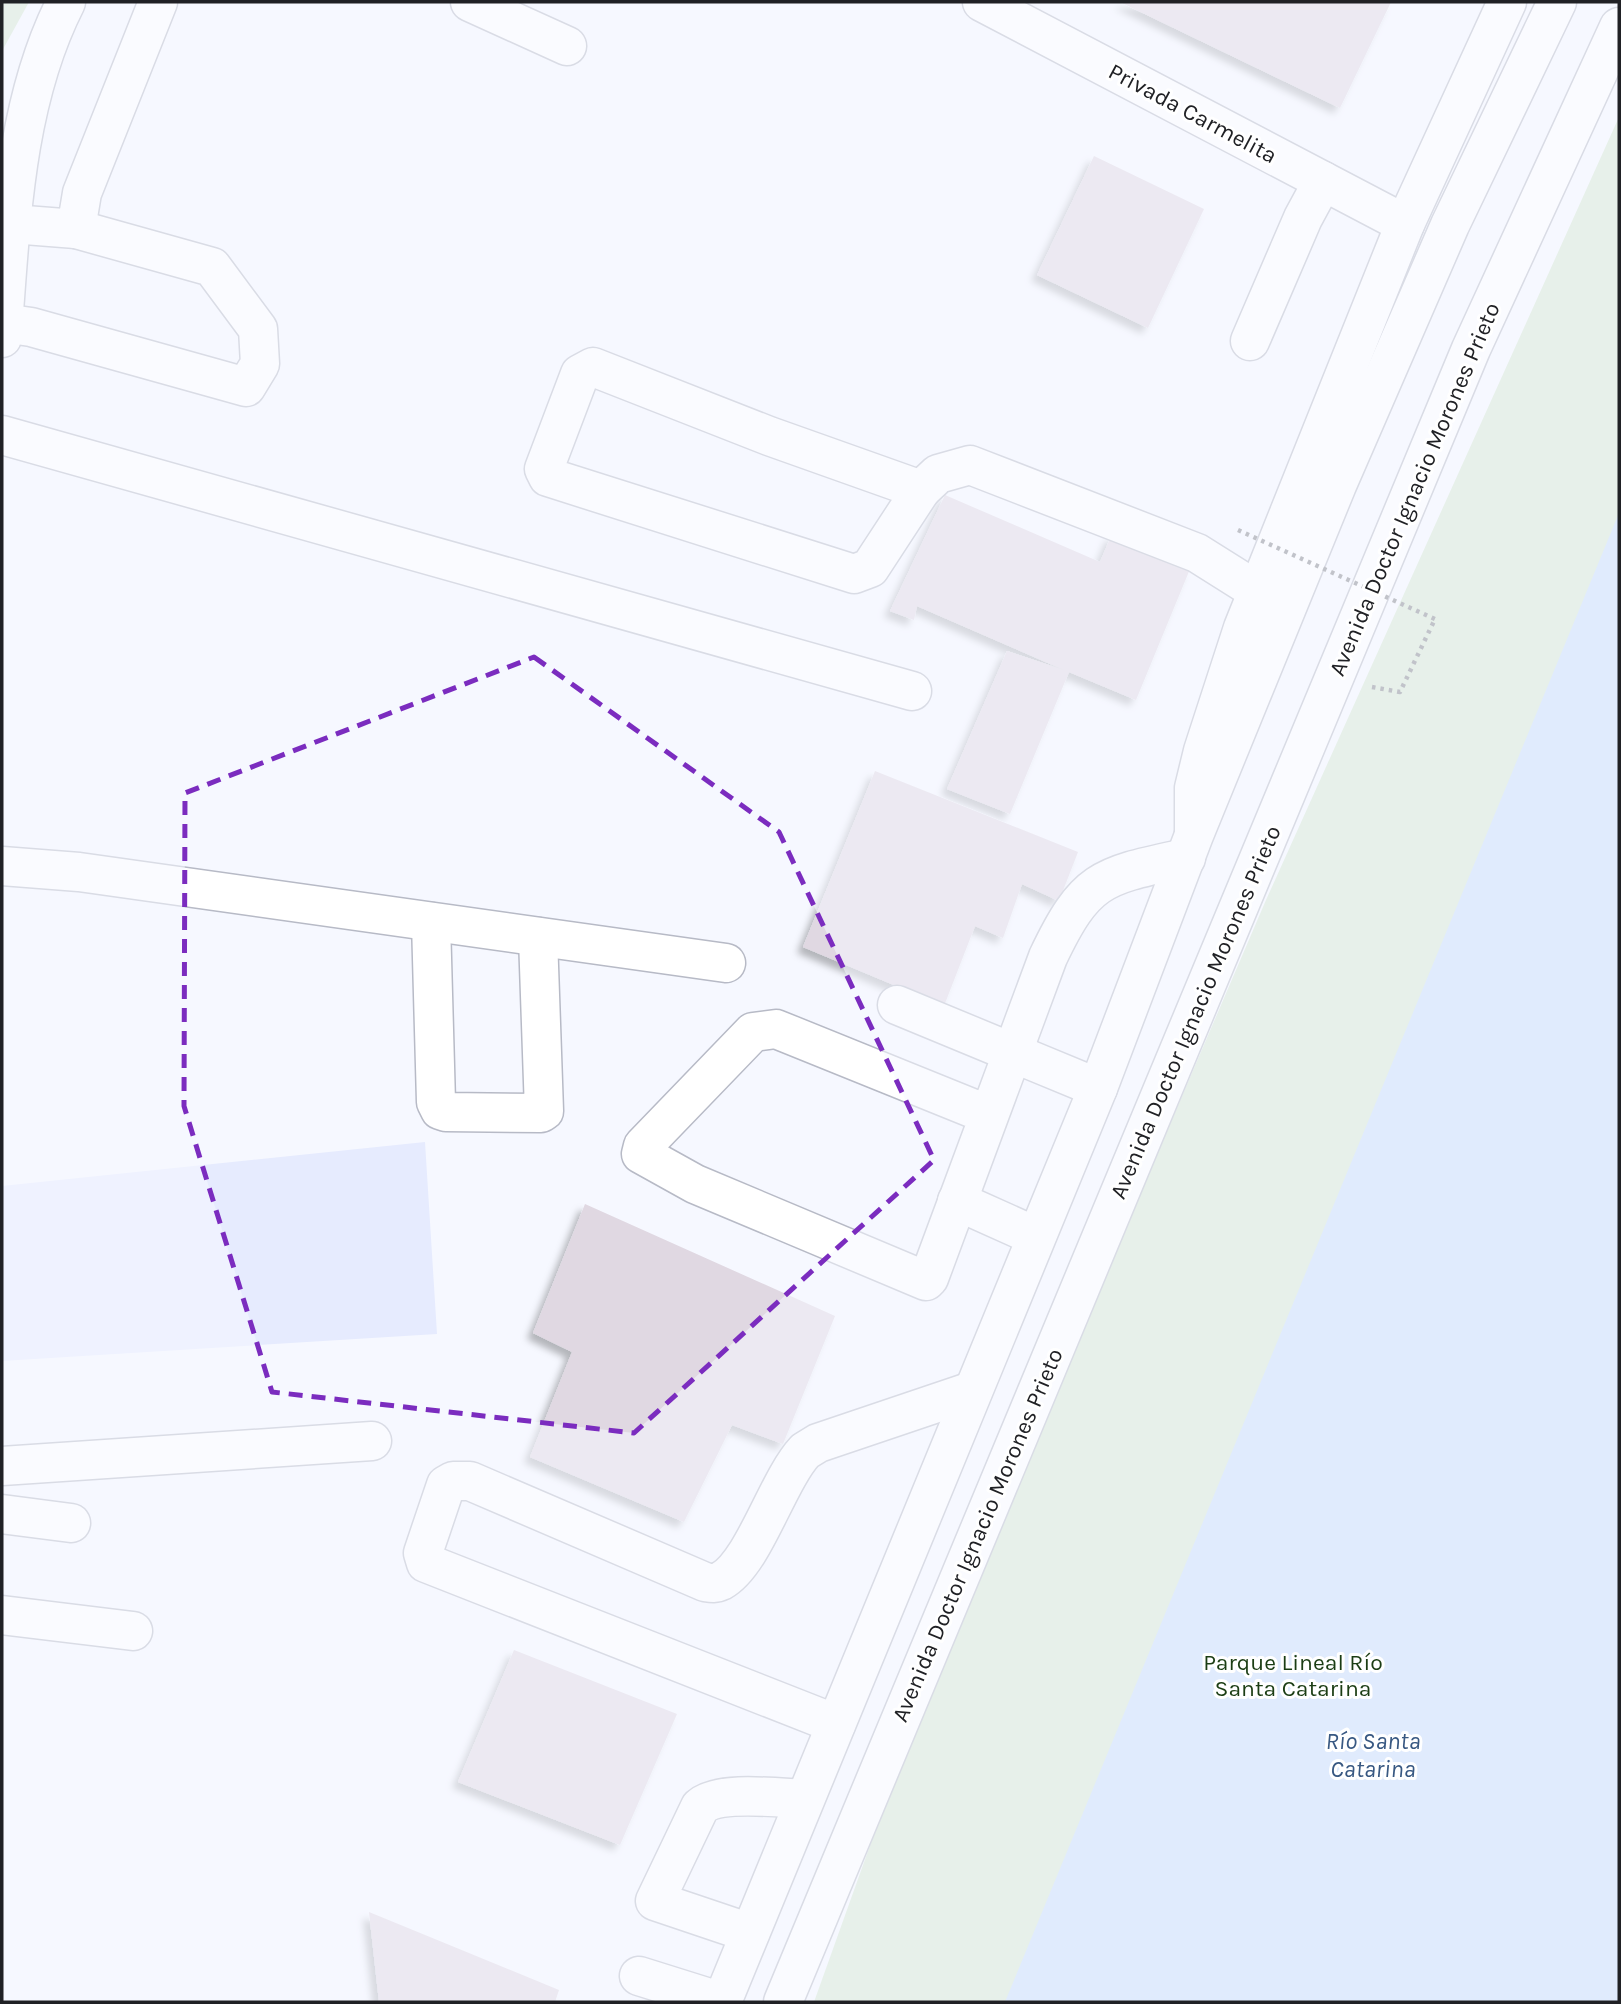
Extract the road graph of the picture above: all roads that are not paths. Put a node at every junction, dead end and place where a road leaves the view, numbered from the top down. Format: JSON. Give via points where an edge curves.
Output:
{"nodes":[{"id":1,"x":66,"y":2,"type":"edge"},
{"id":2,"x":158,"y":2,"type":"edge"},
{"id":3,"x":470,"y":2,"type":"edge"},
{"id":4,"x":982,"y":2,"type":"edge"},
{"id":5,"x":1507,"y":2,"type":"edge"},
{"id":6,"x":1557,"y":2,"type":"edge"},
{"id":7,"x":1619,"y":27,"type":"edge"},
{"id":8,"x":567,"y":46,"type":"dead end"},
{"id":9,"x":1323,"y":181,"type":"junction"},
{"id":10,"x":12,"y":224,"type":"junction"},
{"id":11,"x":1405,"y":224,"type":"junction"},
{"id":12,"x":76,"y":229,"type":"junction"},
{"id":13,"x":2,"y":330,"type":"edge"},
{"id":14,"x":1250,"y":341,"type":"dead end"},
{"id":15,"x":2,"y":435,"type":"edge"},
{"id":16,"x":921,"y":490,"type":"junction"},
{"id":17,"x":1272,"y":599,"type":"junction"},
{"id":18,"x":912,"y":691,"type":"dead end"},
{"id":19,"x":1190,"y":846,"type":"junction"},
{"id":20,"x":2,"y":866,"type":"edge"},
{"id":21,"x":431,"y":922,"type":"junction"},
{"id":22,"x":538,"y":937,"type":"junction"},
{"id":23,"x":726,"y":963,"type":"dead end"},
{"id":24,"x":897,"y":1005,"type":"dead end"},
{"id":25,"x":1013,"y":1052,"type":"junction"},
{"id":26,"x":1098,"y":1088,"type":"junction"},
{"id":27,"x":989,"y":1115,"type":"junction"},
{"id":28,"x":957,"y":1201,"type":"junction"},
{"id":29,"x":1035,"y":1236,"type":"junction"},
{"id":30,"x":972,"y":1391,"type":"junction"},
{"id":31,"x":372,"y":1441,"type":"dead end"},
{"id":32,"x":2,"y":1466,"type":"edge"},
{"id":33,"x":2,"y":1514,"type":"edge"},
{"id":34,"x":71,"y":1522,"type":"dead end"},
{"id":35,"x":2,"y":1615,"type":"edge"},
{"id":36,"x":133,"y":1631,"type":"dead end"},
{"id":37,"x":836,"y":1724,"type":"junction"},
{"id":38,"x":805,"y":1799,"type":"junction"},
{"id":39,"x":750,"y":1933,"type":"junction"},
{"id":40,"x":639,"y":1976,"type":"dead end"},
{"id":41,"x":722,"y":2002,"type":"edge"},
{"id":42,"x":783,"y":2002,"type":"edge"}],
"edges":[{"from":1,"to":10,"type":"main road","via":[[52,29],[27,107]]},
{"from":2,"to":12,"type":"main road","via":[[82,193]]},
{"from":3,"to":8,"type":"main road"},
{"from":4,"to":9,"type":"main road","name":"Privada Carmelita"},
{"from":5,"to":11,"type":"main road"},
{"from":6,"to":17,"type":"main road"},
{"from":7,"to":42,"type":"main road","name":"Avenida Doctor Ignacio Morones Prieto","via":[[1471,349]]},
{"from":9,"to":11,"type":"main road","name":"Privada Carmelita"},
{"from":9,"to":14,"type":"main road"},
{"from":10,"to":12,"type":"main road"},
{"from":10,"to":13,"type":"main road"},
{"from":11,"to":17,"type":"main road"},
{"from":12,"to":13,"type":"main road","via":[[212,267],[258,329],[260,364],[246,387],[31,327]]},
{"from":15,"to":18,"type":"main road"},
{"from":16,"to":16,"type":"main road","via":[[870,568],[846,573],[548,477],[544,469],[580,374],[593,367]]},
{"from":16,"to":17,"type":"main road","via":[[938,474],[970,465],[1197,553]]},
{"from":17,"to":19,"type":"main road"},
{"from":19,"to":25,"type":"main road","via":[[1093,887],[1069,914]]},
{"from":19,"to":26,"type":"main road"},
{"from":20,"to":21,"type":"main road","via":[[79,872]]},
{"from":21,"to":22,"type":"main road"},
{"from":21,"to":22,"type":"main road","via":[[436,1102],[440,1111],[446,1112],[544,1111]]},
{"from":22,"to":23,"type":"main road"},
{"from":24,"to":25,"type":"main road"},
{"from":25,"to":26,"type":"main road"},
{"from":25,"to":27,"type":"main road"},
{"from":26,"to":29,"type":"main road"},
{"from":27,"to":28,"type":"main road"},
{"from":27,"to":28,"type":"main road","via":[[776,1029],[760,1029],[642,1150],[645,1158],[695,1184],[921,1281],[929,1278]]},
{"from":28,"to":29,"type":"main road"},
{"from":29,"to":30,"type":"main road"},
{"from":30,"to":37,"type":"main road"},
{"from":30,"to":37,"type":"main road","via":[[805,1451],[739,1563],[715,1583],[471,1482],[446,1485],[423,1553],[426,1563]]},
{"from":31,"to":32,"type":"main road"},
{"from":33,"to":34,"type":"main road"},
{"from":35,"to":36,"type":"main road"},
{"from":37,"to":38,"type":"main road"},
{"from":38,"to":39,"type":"main road"},
{"from":38,"to":39,"type":"main road","via":[[706,1802],[699,1807],[654,1901]]},
{"from":39,"to":41,"type":"main road"},
{"from":40,"to":41,"type":"main road"}]}
